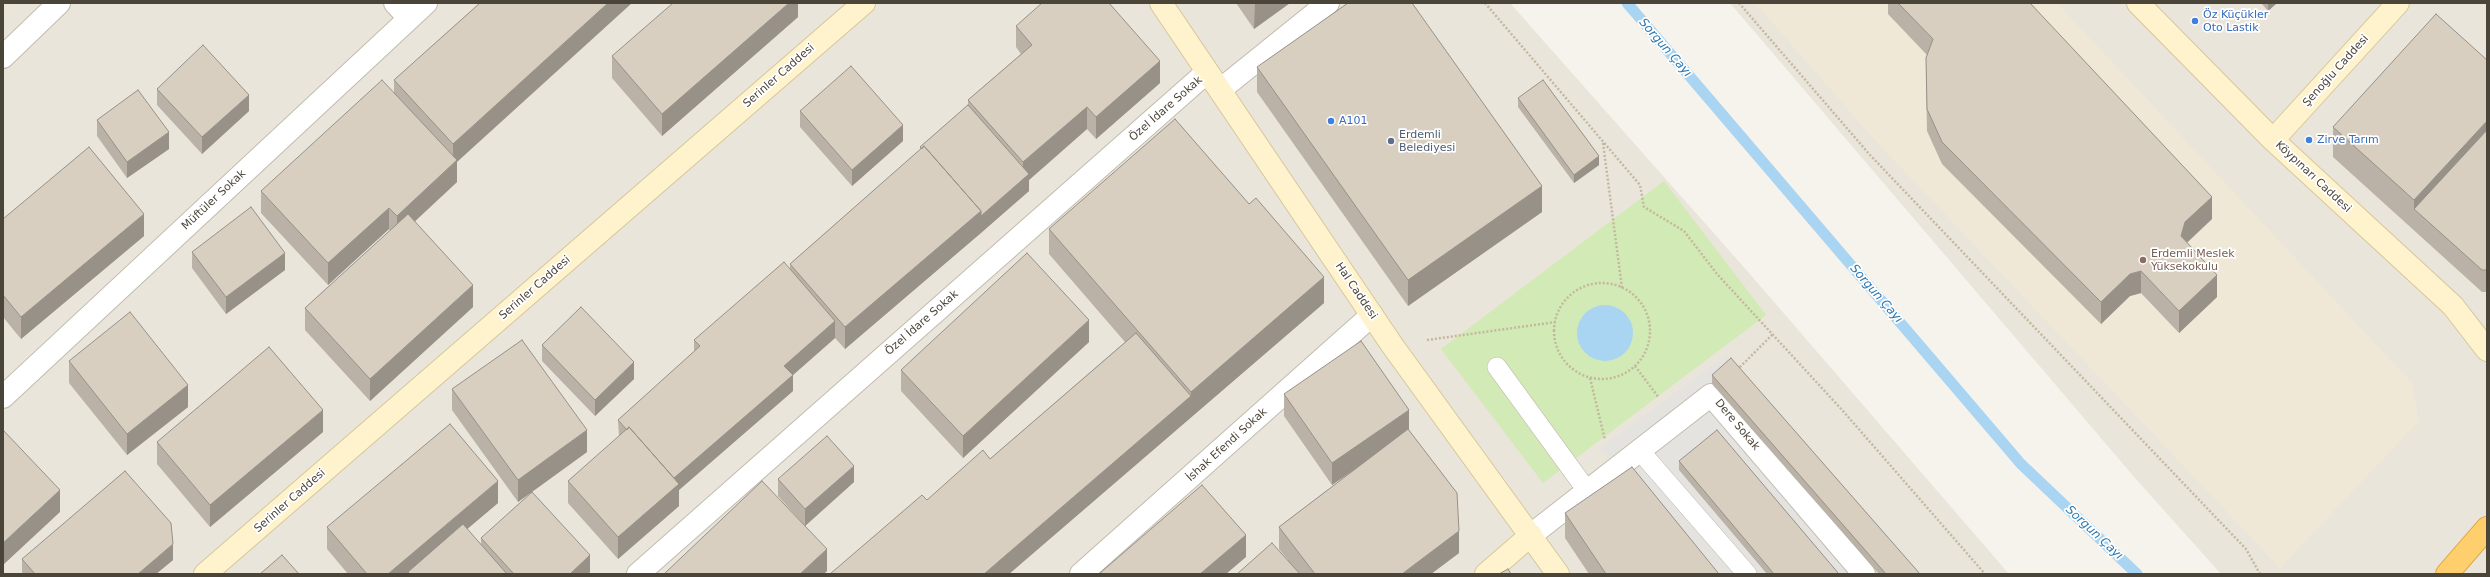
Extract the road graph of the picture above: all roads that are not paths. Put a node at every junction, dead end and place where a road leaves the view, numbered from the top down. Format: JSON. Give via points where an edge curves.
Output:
{"nodes":[{"id":1,"x":60,"y":3,"type":"edge"},
{"id":2,"x":426,"y":3,"type":"edge"},
{"id":3,"x":864,"y":3,"type":"edge"},
{"id":4,"x":1160,"y":3,"type":"edge"},
{"id":5,"x":1328,"y":3,"type":"edge"},
{"id":6,"x":2138,"y":3,"type":"edge"},
{"id":7,"x":2398,"y":3,"type":"edge"},
{"id":8,"x":402,"y":11,"type":"edge"},
{"id":9,"x":3,"y":57,"type":"edge"},
{"id":10,"x":1207,"y":72,"type":"junction"},
{"id":11,"x":1220,"y":90,"type":"junction"},
{"id":12,"x":2273,"y":140,"type":"junction"},
{"id":13,"x":1372,"y":316,"type":"junction"},
{"id":14,"x":2487,"y":350,"type":"edge"},
{"id":15,"x":1497,"y":367,"type":"dead end"},
{"id":16,"x":3,"y":397,"type":"edge"},
{"id":17,"x":1640,"y":451,"type":"junction"},
{"id":18,"x":1588,"y":492,"type":"junction"},
{"id":19,"x":2487,"y":528,"type":"edge"},
{"id":20,"x":1531,"y":535,"type":"junction"},
{"id":21,"x":206,"y":574,"type":"edge"},
{"id":22,"x":638,"y":574,"type":"edge"},
{"id":23,"x":1081,"y":574,"type":"edge"},
{"id":24,"x":1486,"y":574,"type":"edge"},
{"id":25,"x":1558,"y":574,"type":"edge"},
{"id":26,"x":1747,"y":574,"type":"edge"},
{"id":27,"x":1864,"y":574,"type":"edge"},
{"id":28,"x":2447,"y":574,"type":"edge"}],
"edges":[{"from":1,"to":9,"type":"street"},
{"from":2,"to":8,"type":"street","name":"Müftüler Sokak"},
{"from":3,"to":21,"type":"street","name":"Serinler Caddesi"},
{"from":4,"to":10,"type":"street","name":"Hal Caddesi"},
{"from":5,"to":11,"type":"street"},
{"from":6,"to":12,"type":"street","name":"Köypınarı Caddesi"},
{"from":7,"to":12,"type":"street","name":"Şenoğlu Caddesi"},
{"from":8,"to":16,"type":"street","name":"Müftüler Sokak"},
{"from":10,"to":11,"type":"street","name":"Hal Caddesi"},
{"from":10,"to":22,"type":"street","name":"Özel İdare Sokak"},
{"from":11,"to":13,"type":"street","name":"Hal Caddesi"},
{"from":12,"to":14,"type":"street","name":"Köypınarı Caddesi","via":[[2453,306]]},
{"from":13,"to":20,"type":"street","name":"Hal Caddesi"},
{"from":13,"to":23,"type":"street","name":"İshak Efendi Sokak"},
{"from":15,"to":18,"type":"lane"},
{"from":17,"to":18,"type":"street","name":"Dere Sokak"},
{"from":17,"to":26,"type":"lane"},
{"from":17,"to":27,"type":"street","name":"Dere Sokak","via":[[1711,395]]},
{"from":18,"to":20,"type":"street","name":"Dere Sokak"},
{"from":19,"to":28,"type":"highway"},
{"from":20,"to":24,"type":"street"},
{"from":20,"to":25,"type":"street","name":"Hal Caddesi"}]}
